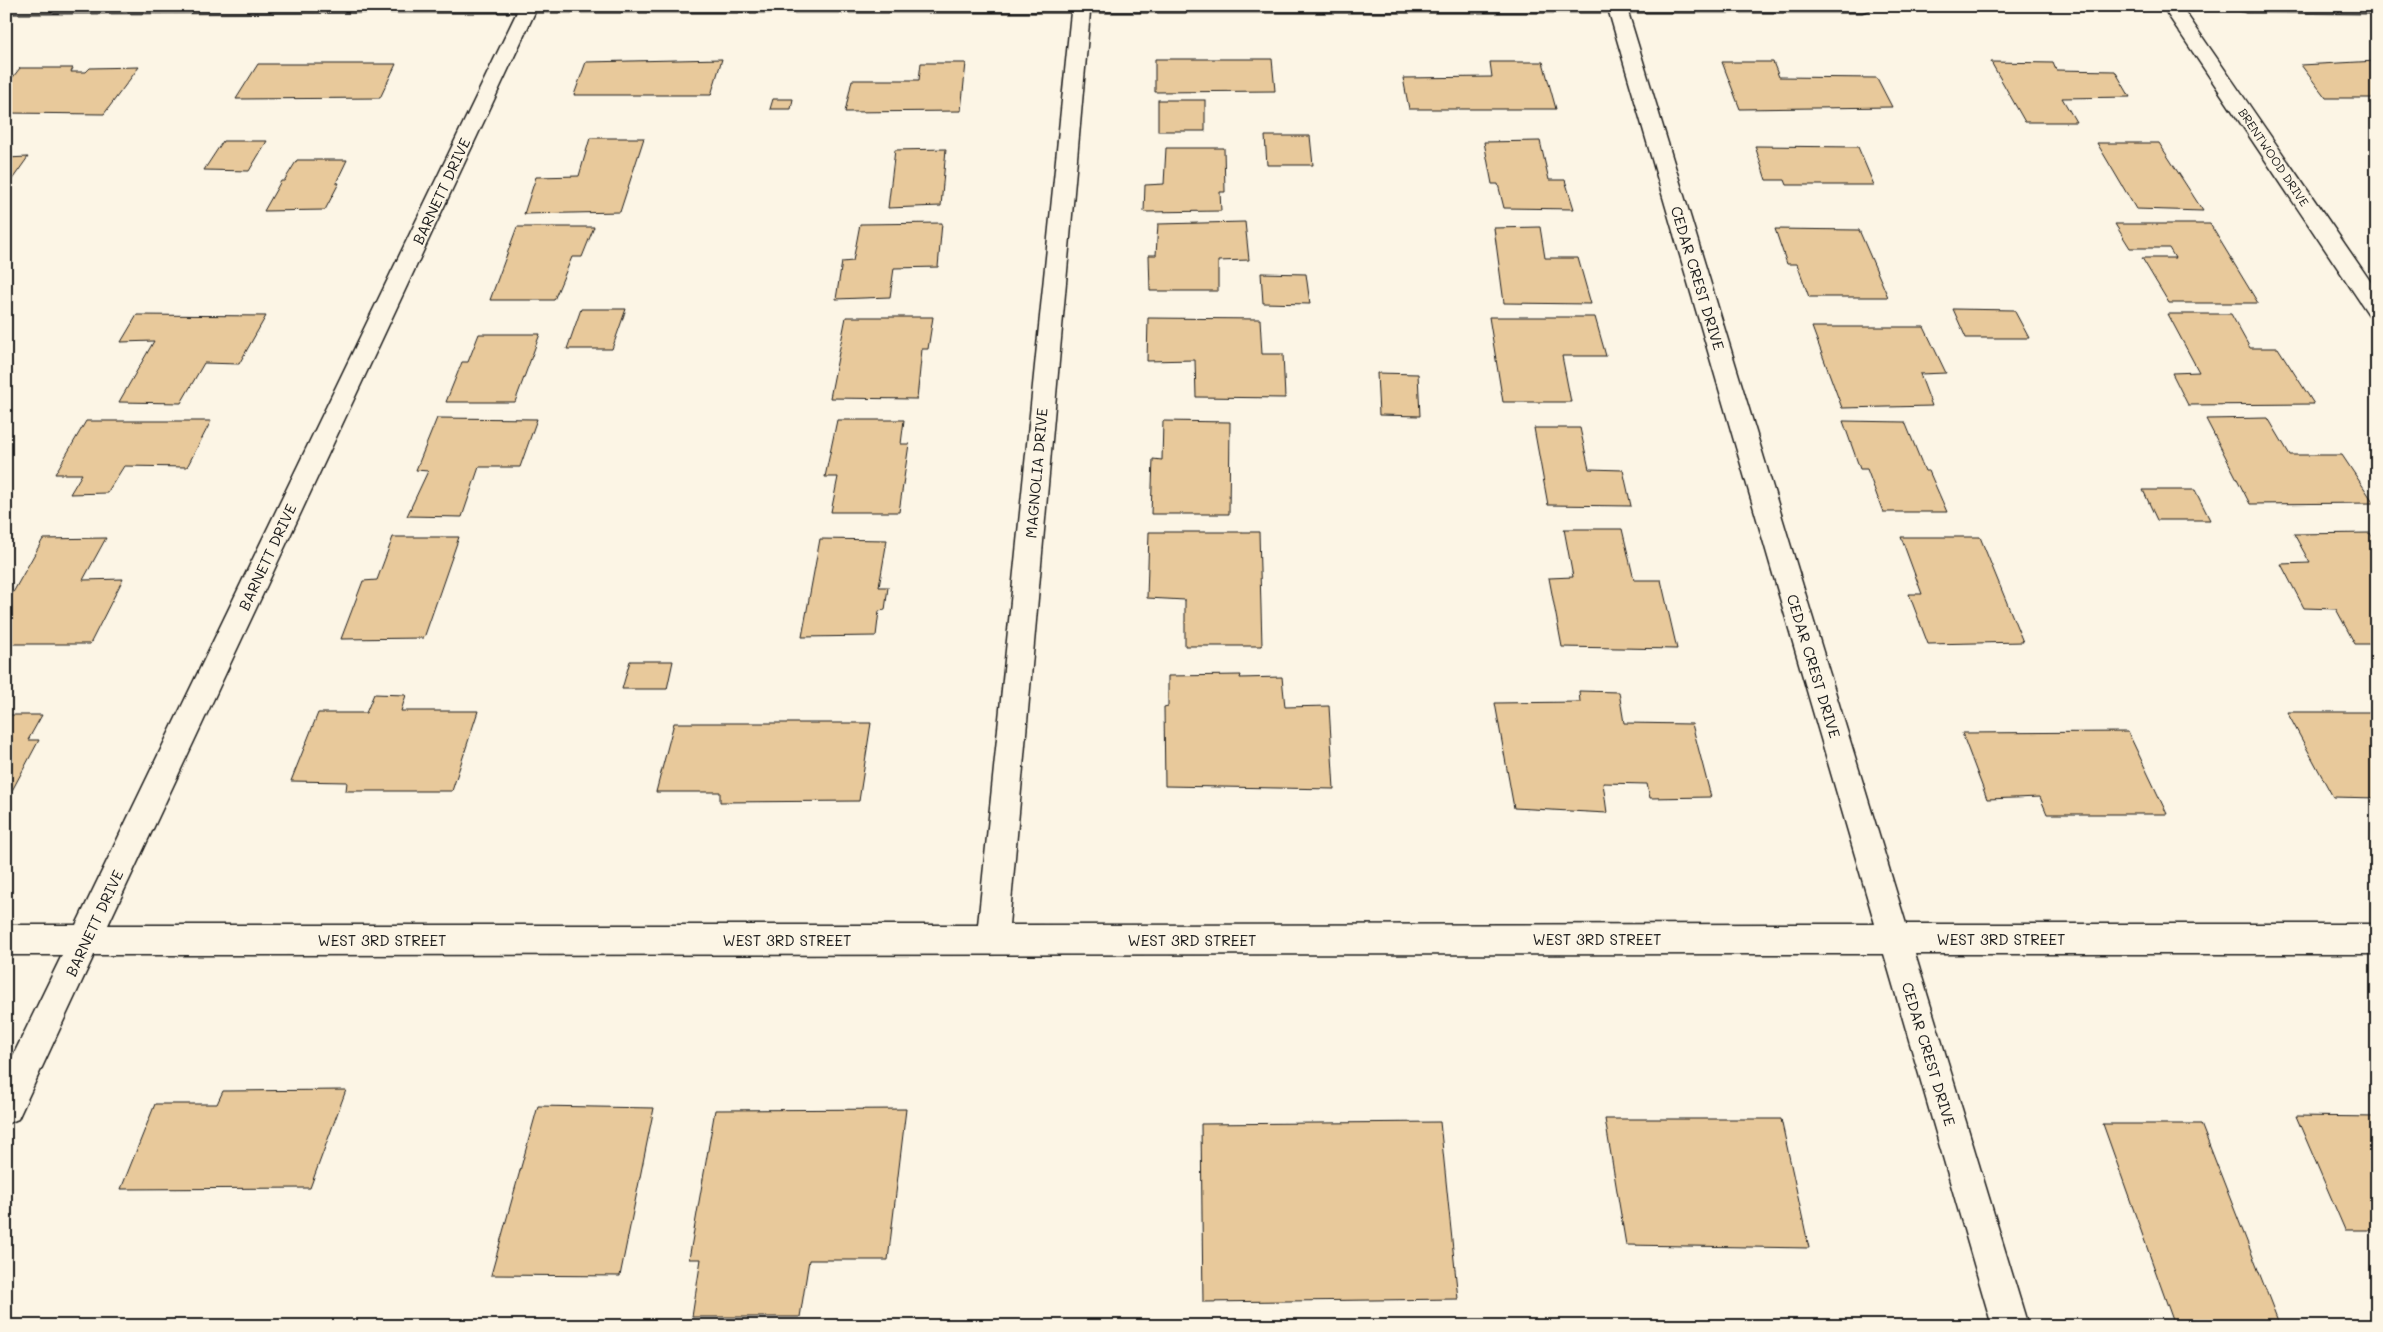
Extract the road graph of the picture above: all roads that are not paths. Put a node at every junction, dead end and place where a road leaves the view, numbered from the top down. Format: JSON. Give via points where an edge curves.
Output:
{"nodes":[{"id":1,"x":529,"y":6,"type":"edge"},
{"id":2,"x":1080,"y":6,"type":"edge"},
{"id":3,"x":1617,"y":6,"type":"edge"},
{"id":4,"x":1862,"y":6,"type":"edge"},
{"id":5,"x":2171,"y":6,"type":"edge"},
{"id":6,"x":2246,"y":6,"type":"edge"},
{"id":7,"x":6,"y":7,"type":"edge"},
{"id":8,"x":2377,"y":7,"type":"edge"},
{"id":9,"x":2377,"y":308,"type":"edge"},
{"id":10,"x":1895,"y":939,"type":"junction"},
{"id":11,"x":2377,"y":939,"type":"edge"},
{"id":12,"x":6,"y":940,"type":"edge"},
{"id":13,"x":86,"y":940,"type":"junction"},
{"id":14,"x":992,"y":940,"type":"junction"},
{"id":15,"x":6,"y":1107,"type":"edge"},
{"id":16,"x":2010,"y":1326,"type":"edge"}],
"edges":[{"from":1,"to":2,"type":"street"},
{"from":1,"to":7,"type":"street"},
{"from":1,"to":13,"type":"street","name":"BARNETT DRIVE"},
{"from":2,"to":3,"type":"street"},
{"from":2,"to":14,"type":"street","name":"MAGNOLIA DRIVE"},
{"from":3,"to":4,"type":"street"},
{"from":3,"to":10,"type":"street","name":"CEDAR CREST DRIVE"},
{"from":5,"to":9,"type":"street","name":"BRENTWOOD DRIVE"},
{"from":6,"to":8,"type":"street"},
{"from":10,"to":11,"type":"street","name":"WEST 3RD STREET"},
{"from":10,"to":14,"type":"street","name":"WEST 3RD STREET"},
{"from":10,"to":16,"type":"street","name":"CEDAR CREST DRIVE"},
{"from":12,"to":13,"type":"street","name":"WEST 3RD STREET"},
{"from":13,"to":14,"type":"street","name":"WEST 3RD STREET"},
{"from":13,"to":15,"type":"street","name":"BARNETT DRIVE"}]}
